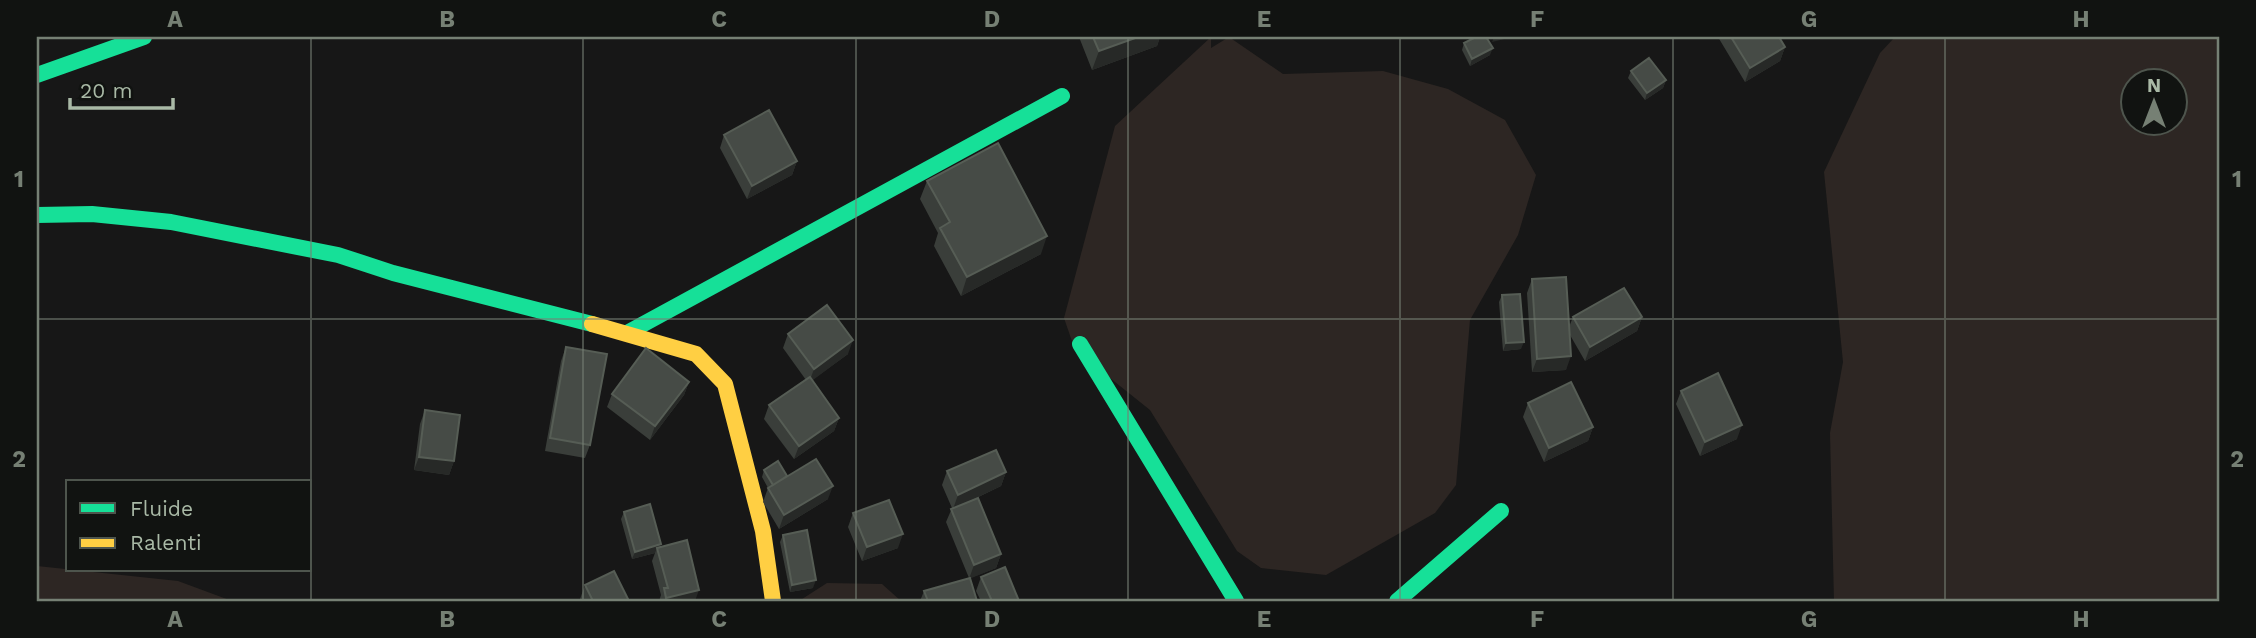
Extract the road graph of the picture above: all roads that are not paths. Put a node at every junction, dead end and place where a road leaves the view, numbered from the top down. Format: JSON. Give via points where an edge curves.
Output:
{"nodes":[{"id":1,"x":144,"y":37,"type":"edge"},
{"id":2,"x":37,"y":75,"type":"edge"},
{"id":3,"x":1062,"y":96,"type":"dead end"},
{"id":4,"x":37,"y":215,"type":"edge"},
{"id":5,"x":627,"y":333,"type":"junction"},
{"id":6,"x":1080,"y":344,"type":"dead end"},
{"id":7,"x":1501,"y":511,"type":"dead end"},
{"id":8,"x":774,"y":601,"type":"edge"},
{"id":9,"x":1236,"y":601,"type":"edge"},
{"id":10,"x":1397,"y":601,"type":"edge"}],
"edges":[{"from":1,"to":2,"type":"street"},
{"from":3,"to":5,"type":"street"},
{"from":4,"to":5,"type":"street","via":[[92,214],[171,222],[338,255]]},
{"from":5,"to":8,"type":"street","via":[[696,354],[725,384],[763,531]]},
{"from":6,"to":9,"type":"street"},
{"from":7,"to":10,"type":"street"}]}
